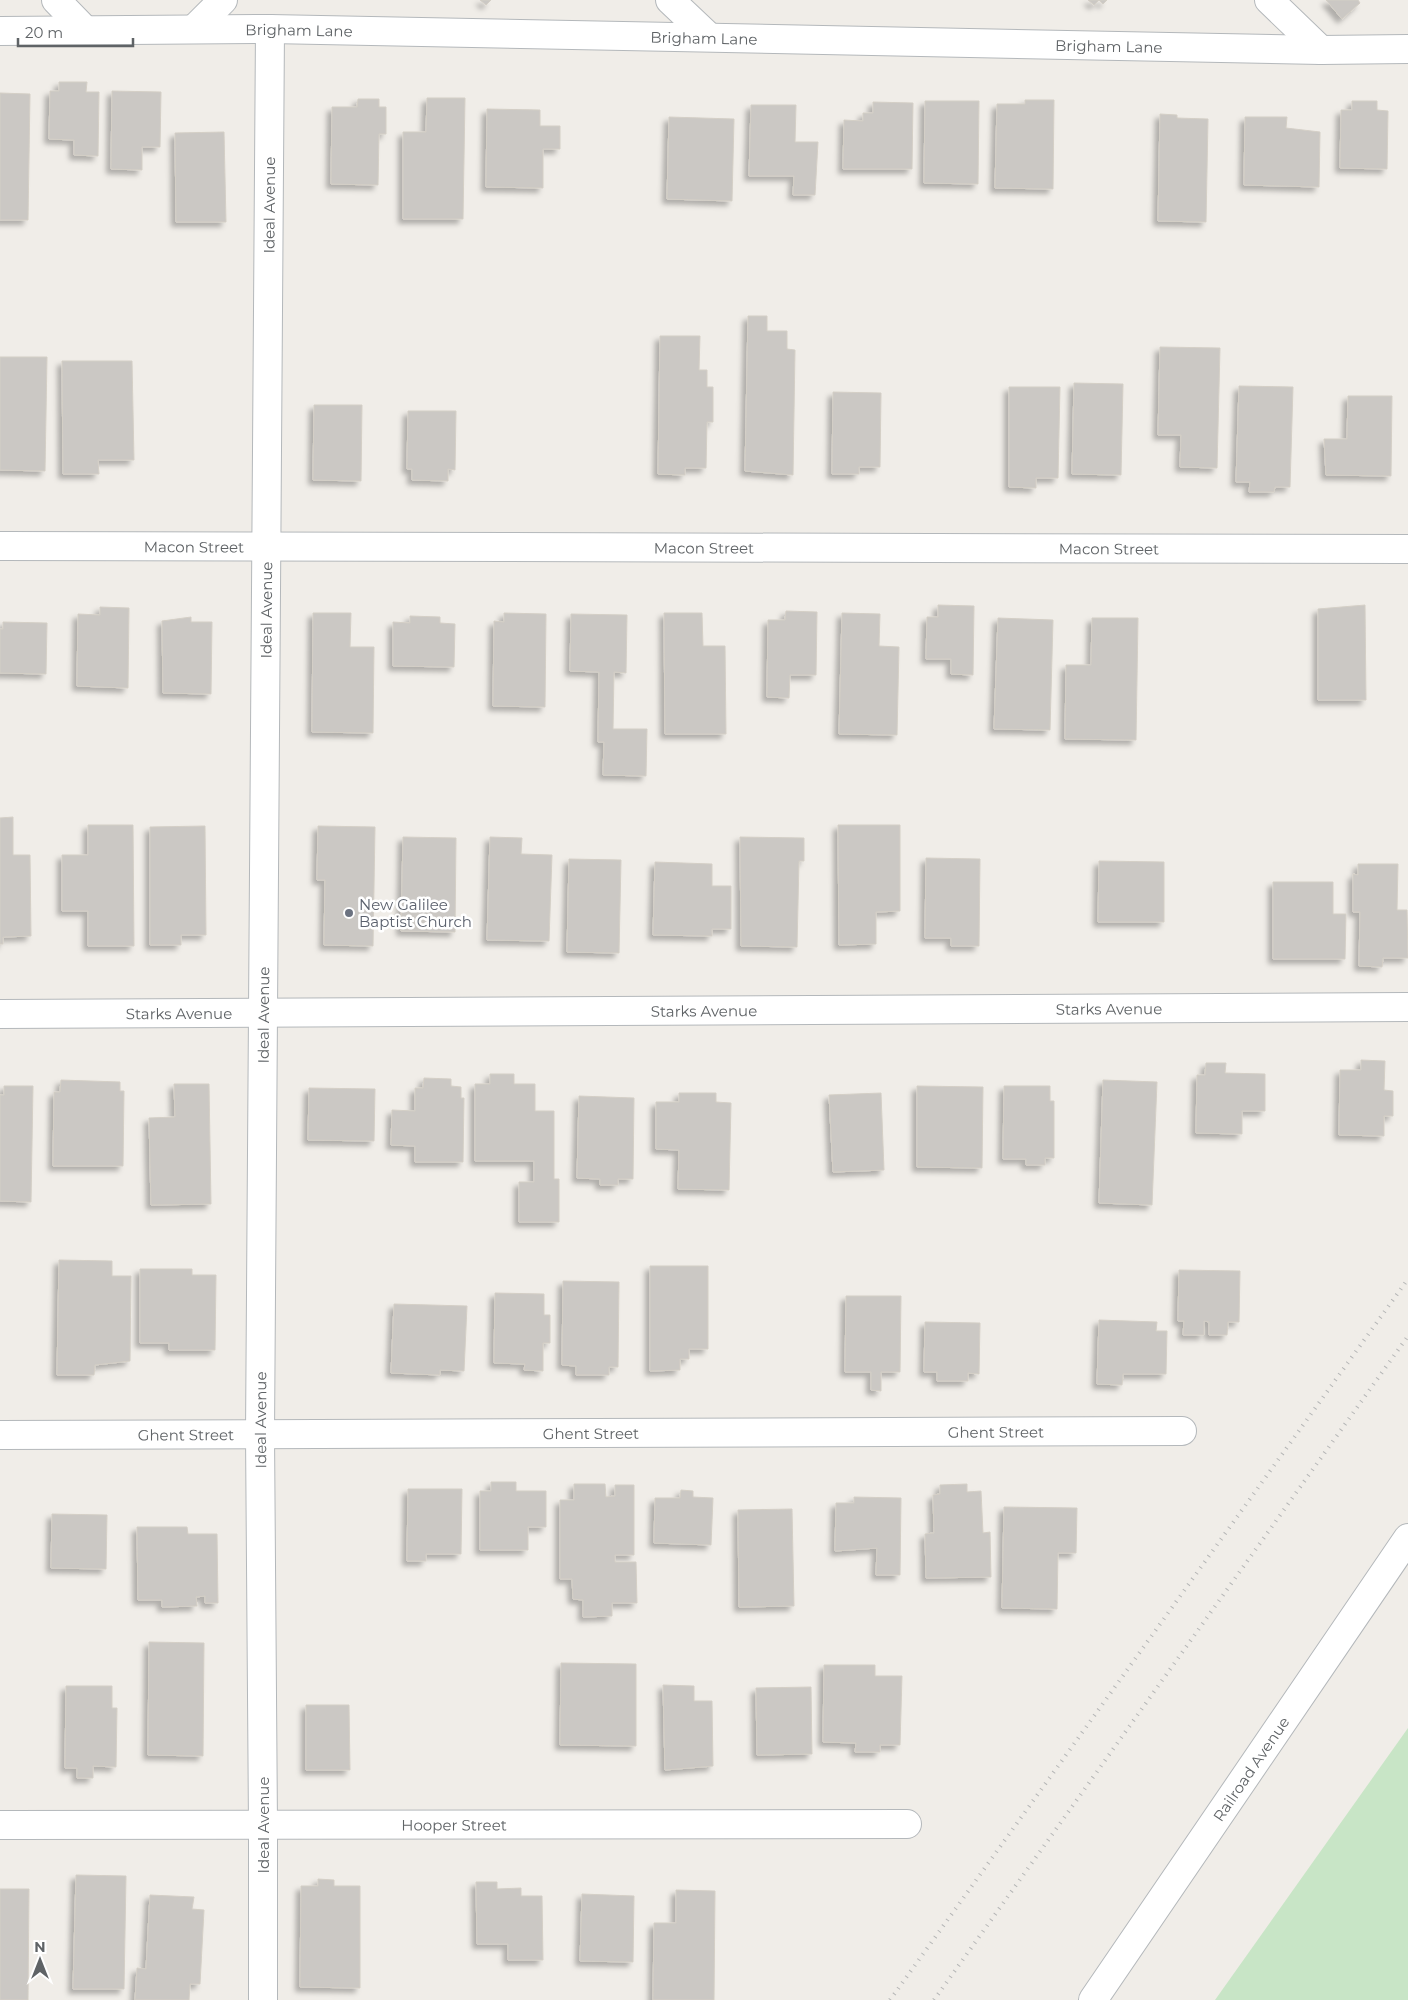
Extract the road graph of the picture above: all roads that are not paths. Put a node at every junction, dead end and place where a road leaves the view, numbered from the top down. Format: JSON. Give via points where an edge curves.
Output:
{"nodes":[{"id":1,"x":56,"y":0,"type":"edge"},
{"id":2,"x":223,"y":0,"type":"edge"},
{"id":3,"x":670,"y":0,"type":"edge"},
{"id":4,"x":1269,"y":0,"type":"edge"},
{"id":5,"x":194,"y":29,"type":"junction"},
{"id":6,"x":270,"y":29,"type":"junction"},
{"id":7,"x":85,"y":30,"type":"junction"},
{"id":8,"x":0,"y":31,"type":"edge"},
{"id":9,"x":709,"y":37,"type":"junction"},
{"id":10,"x":1408,"y":49,"type":"edge"},
{"id":11,"x":1321,"y":50,"type":"junction"},
{"id":12,"x":0,"y":546,"type":"edge"},
{"id":13,"x":266,"y":546,"type":"junction"},
{"id":14,"x":1408,"y":549,"type":"edge"},
{"id":15,"x":1408,"y":1007,"type":"edge"},
{"id":16,"x":263,"y":1013,"type":"junction"},
{"id":17,"x":0,"y":1014,"type":"edge"},
{"id":18,"x":1182,"y":1431,"type":"dead end"},
{"id":19,"x":260,"y":1434,"type":"junction"},
{"id":20,"x":0,"y":1435,"type":"edge"},
{"id":21,"x":1408,"y":1538,"type":"edge"},
{"id":22,"x":907,"y":1824,"type":"dead end"},
{"id":23,"x":0,"y":1826,"type":"edge"},
{"id":24,"x":263,"y":1826,"type":"junction"},
{"id":25,"x":263,"y":2000,"type":"edge"},
{"id":26,"x":1093,"y":2000,"type":"edge"}],
"edges":[{"from":1,"to":7,"type":"street"},
{"from":2,"to":5,"type":"street"},
{"from":3,"to":9,"type":"street"},
{"from":4,"to":11,"type":"street"},
{"from":5,"to":6,"type":"street","name":"Brigham Lane"},
{"from":5,"to":7,"type":"street","name":"Brigham Lane"},
{"from":6,"to":9,"type":"street","name":"Brigham Lane"},
{"from":6,"to":13,"type":"street","name":"Ideal Avenue"},
{"from":7,"to":8,"type":"street","name":"Brigham Lane"},
{"from":9,"to":11,"type":"street","name":"Brigham Lane"},
{"from":10,"to":11,"type":"street","name":"Brigham Lane"},
{"from":12,"to":13,"type":"street","name":"Macon Street"},
{"from":13,"to":14,"type":"street","name":"Macon Street"},
{"from":13,"to":16,"type":"street","name":"Ideal Avenue"},
{"from":15,"to":16,"type":"street","name":"Starks Avenue"},
{"from":16,"to":17,"type":"street","name":"Starks Avenue"},
{"from":16,"to":19,"type":"street","name":"Ideal Avenue"},
{"from":18,"to":19,"type":"street","name":"Ghent Street"},
{"from":19,"to":20,"type":"street","name":"Ghent Street"},
{"from":19,"to":24,"type":"street","name":"Ideal Avenue"},
{"from":21,"to":26,"type":"street","name":"Railroad Avenue"},
{"from":22,"to":24,"type":"street","name":"Hooper Street"},
{"from":23,"to":24,"type":"street","name":"Hooper Street"},
{"from":24,"to":25,"type":"street","name":"Ideal Avenue"}]}
